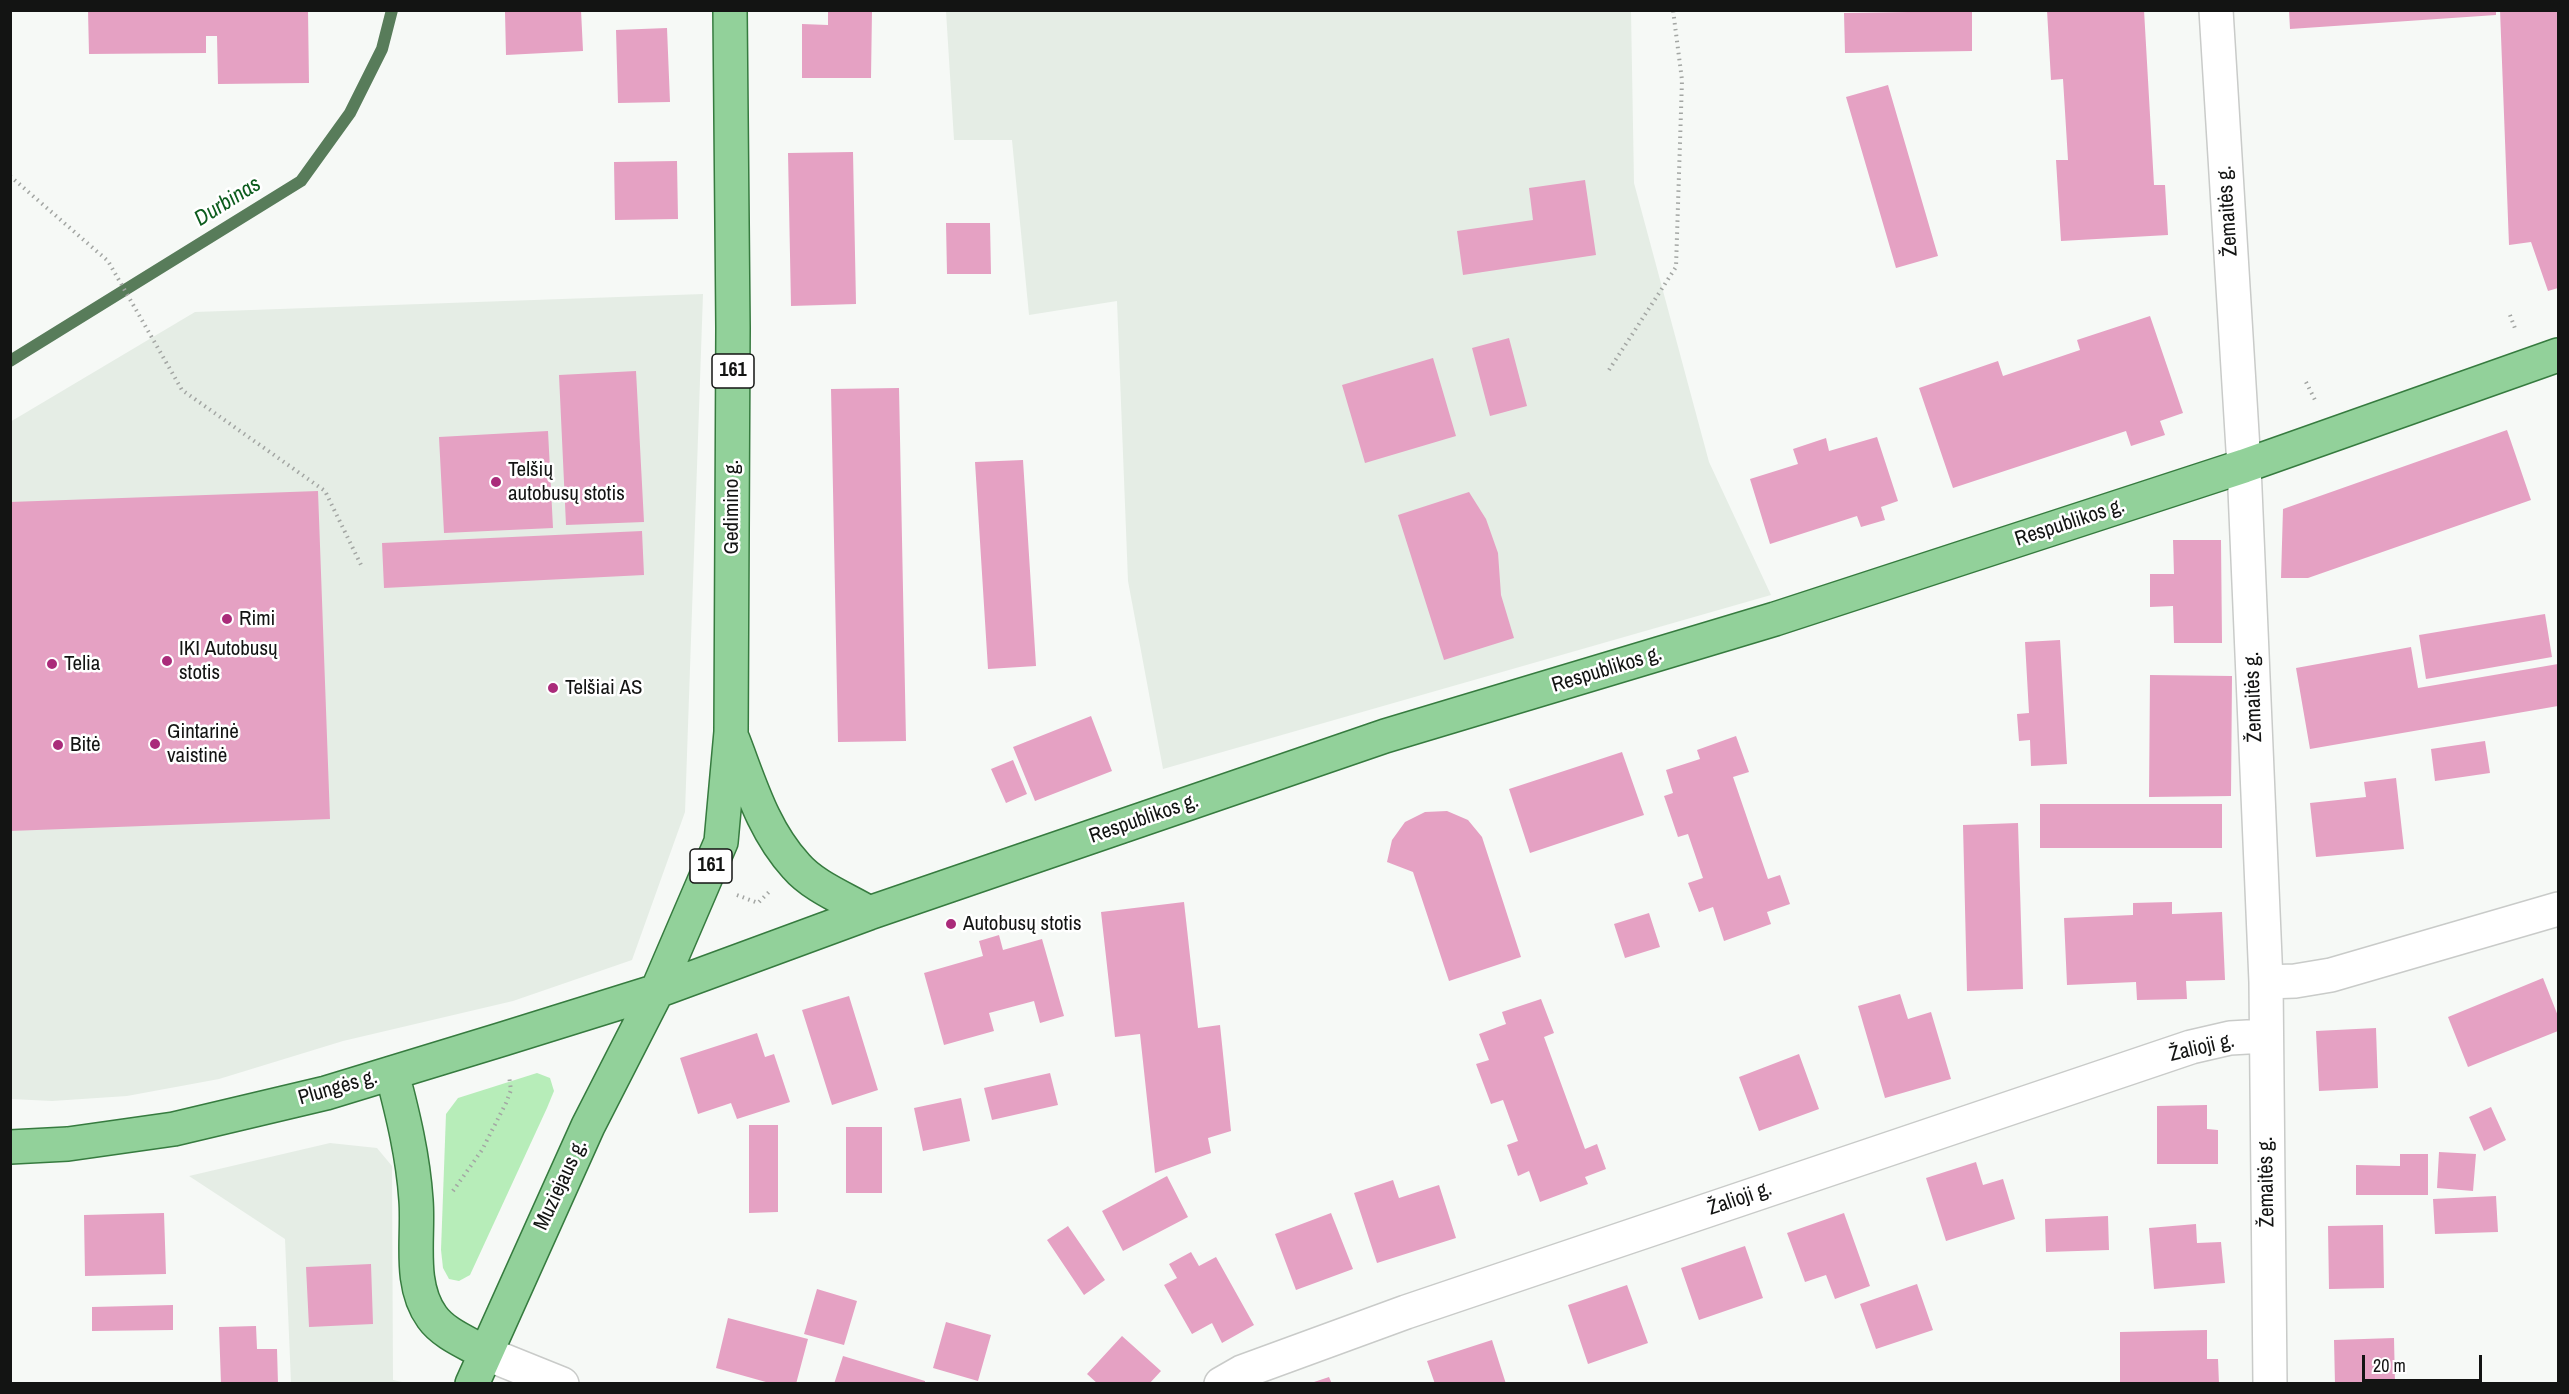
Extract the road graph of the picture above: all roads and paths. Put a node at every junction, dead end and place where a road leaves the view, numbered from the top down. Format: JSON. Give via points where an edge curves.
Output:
{"nodes":[{"id":1,"x":730,"y":10,"type":"edge"},
{"id":2,"x":1673,"y":10,"type":"edge"},
{"id":3,"x":2216,"y":10,"type":"edge"},
{"id":4,"x":10,"y":176,"type":"edge"},
{"id":5,"x":2559,"y":355,"type":"edge"},
{"id":6,"x":1609,"y":370,"type":"dead end"},
{"id":7,"x":2244,"y":466,"type":"junction"},
{"id":8,"x":362,"y":567,"type":"dead end"},
{"id":9,"x":730,"y":732,"type":"junction"},
{"id":10,"x":797,"y":867,"type":"junction"},
{"id":11,"x":704,"y":883,"type":"junction"},
{"id":12,"x":2559,"y":909,"type":"edge"},
{"id":13,"x":869,"y":913,"type":"junction"},
{"id":14,"x":2266,"y":982,"type":"junction"},
{"id":15,"x":657,"y":991,"type":"junction"},
{"id":16,"x":2265,"y":1036,"type":"junction"},
{"id":17,"x":503,"y":1039,"type":"junction"},
{"id":18,"x":392,"y":1073,"type":"junction"},
{"id":19,"x":10,"y":1147,"type":"edge"},
{"id":20,"x":416,"y":1200,"type":"junction"},
{"id":21,"x":485,"y":1353,"type":"junction"},
{"id":22,"x":472,"y":1383,"type":"edge"},
{"id":23,"x":562,"y":1383,"type":"edge"},
{"id":24,"x":1221,"y":1383,"type":"edge"},
{"id":25,"x":2270,"y":1383,"type":"edge"}],
"edges":[{"from":1,"to":9,"type":"main road","name":"Gedimino g.","number":"161"},
{"from":2,"to":6,"type":"path","via":[[1682,80],[1676,267]]},
{"from":3,"to":7,"type":"street","name":"Žemaitės g."},
{"from":4,"to":8,"type":"path","via":[[108,261],[182,390],[325,491]]},
{"from":5,"to":7,"type":"main road","name":"Respublikos g."},
{"from":7,"to":13,"type":"main road","name":"Respublikos g.","via":[[1775,619],[1385,736]]},
{"from":7,"to":14,"type":"street","name":"Žemaitės g."},
{"from":9,"to":10,"type":"main road","via":[[766,826]]},
{"from":9,"to":11,"type":"main road","name":"Gedimino g.","number":"161","via":[[721,842]]},
{"from":10,"to":11,"type":"path","via":[[758,903]]},
{"from":10,"to":13,"type":"main road"},
{"from":11,"to":15,"type":"main road","name":"Gedimino g.","number":"161"},
{"from":12,"to":14,"type":"street","via":[[2331,975]]},
{"from":13,"to":15,"type":"main road","name":"Respublikos g."},
{"from":14,"to":16,"type":"street","name":"Žemaitės g."},
{"from":15,"to":17,"type":"main road","name":"Plungės g."},
{"from":15,"to":21,"type":"main road","name":"Muziejaus g.","via":[[588,1126]]},
{"from":16,"to":24,"type":"street","name":"Žalioji g.","via":[[2230,1038],[2191,1047],[1406,1312]]},
{"from":16,"to":25,"type":"street","name":"Žemaitės g."},
{"from":17,"to":18,"type":"main road","name":"Plungės g."},
{"from":17,"to":20,"type":"path","via":[[511,1090],[482,1150],[448,1198]]},
{"from":18,"to":19,"type":"main road","name":"Plungės g.","via":[[315,1096],[174,1129],[68,1144]]},
{"from":18,"to":20,"type":"main road","via":[[407,1129]]},
{"from":20,"to":21,"type":"main road","via":[[418,1279],[423,1299],[432,1317],[449,1332]]},
{"from":21,"to":22,"type":"main road","name":"Muziejaus g."},
{"from":21,"to":23,"type":"street"}]}
